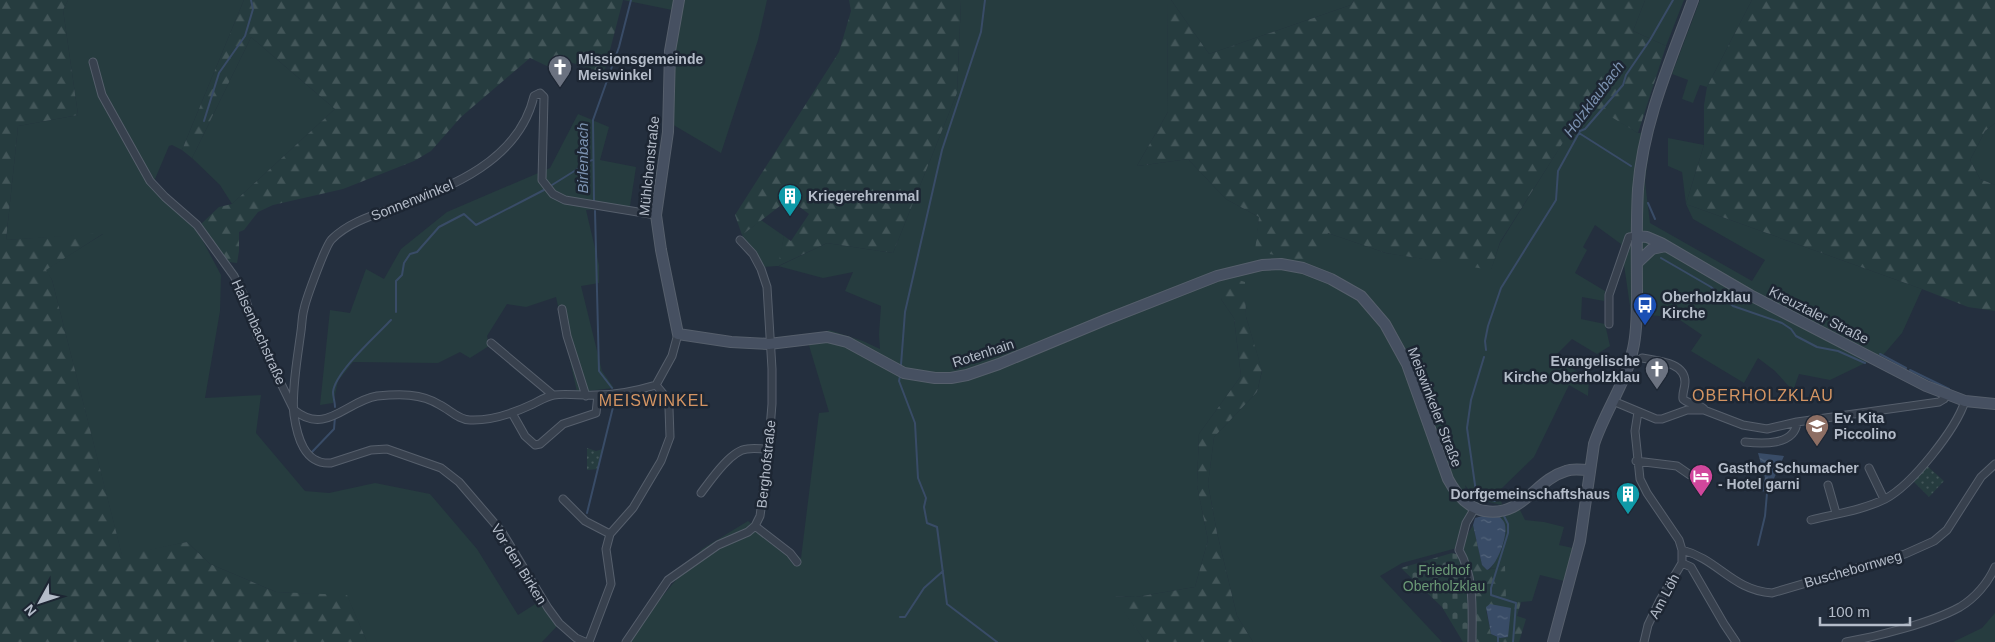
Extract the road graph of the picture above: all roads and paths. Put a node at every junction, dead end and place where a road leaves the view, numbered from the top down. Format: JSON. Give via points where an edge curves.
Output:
{"nodes":[{"id":1,"x":679,"y":0,"type":"edge"},
{"id":2,"x":1693,"y":0,"type":"edge"},
{"id":3,"x":93,"y":62,"type":"dead end"},
{"id":4,"x":656,"y":215,"type":"junction"},
{"id":5,"x":1637,"y":236,"type":"junction"},
{"id":6,"x":740,"y":240,"type":"dead end"},
{"id":7,"x":1666,"y":246,"type":"junction"},
{"id":8,"x":1637,"y":263,"type":"junction"},
{"id":9,"x":1262,"y":265,"type":"joint"},
{"id":10,"x":562,"y":309,"type":"dead end"},
{"id":11,"x":1609,"y":324,"type":"dead end"},
{"id":12,"x":678,"y":334,"type":"junction"},
{"id":13,"x":491,"y":343,"type":"dead end"},
{"id":14,"x":769,"y":344,"type":"junction"},
{"id":15,"x":1642,"y":358,"type":"dead end"},
{"id":16,"x":656,"y":385,"type":"junction"},
{"id":17,"x":553,"y":395,"type":"junction"},
{"id":18,"x":598,"y":395,"type":"junction"},
{"id":19,"x":1947,"y":395,"type":"junction"},
{"id":20,"x":586,"y":396,"type":"junction"},
{"id":21,"x":1965,"y":400,"type":"junction"},
{"id":22,"x":1613,"y":401,"type":"junction"},
{"id":23,"x":1995,"y":404,"type":"edge"},
{"id":24,"x":294,"y":410,"type":"junction"},
{"id":25,"x":1704,"y":410,"type":"junction"},
{"id":26,"x":1638,"y":412,"type":"junction"},
{"id":27,"x":512,"y":413,"type":"junction"},
{"id":28,"x":1797,"y":422,"type":"junction"},
{"id":29,"x":1745,"y":442,"type":"dead end"},
{"id":30,"x":768,"y":449,"type":"junction"},
{"id":31,"x":1636,"y":461,"type":"junction"},
{"id":32,"x":1995,"y":464,"type":"edge"},
{"id":33,"x":1869,"y":468,"type":"dead end"},
{"id":34,"x":1589,"y":470,"type":"junction"},
{"id":35,"x":1690,"y":475,"type":"dead end"},
{"id":36,"x":1828,"y":484,"type":"dead end"},
{"id":37,"x":701,"y":493,"type":"dead end"},
{"id":38,"x":563,"y":499,"type":"dead end"},
{"id":39,"x":1884,"y":499,"type":"junction"},
{"id":40,"x":1474,"y":508,"type":"junction"},
{"id":41,"x":1836,"y":513,"type":"junction"},
{"id":42,"x":1811,"y":520,"type":"dead end"},
{"id":43,"x":754,"y":526,"type":"junction"},
{"id":44,"x":610,"y":534,"type":"junction"},
{"id":45,"x":1682,"y":550,"type":"junction"},
{"id":46,"x":797,"y":562,"type":"dead end"},
{"id":47,"x":1682,"y":562,"type":"junction"},
{"id":48,"x":1995,"y":567,"type":"edge"},
{"id":49,"x":1646,"y":641,"type":"edge"},
{"id":50,"x":585,"y":642,"type":"edge"},
{"id":51,"x":589,"y":642,"type":"edge"},
{"id":52,"x":626,"y":642,"type":"edge"},
{"id":53,"x":1472,"y":642,"type":"edge"},
{"id":54,"x":1553,"y":642,"type":"edge"},
{"id":55,"x":1736,"y":642,"type":"edge"},
{"id":56,"x":1846,"y":642,"type":"edge"}],
"edges":[{"from":1,"to":4,"type":"street","name":"Mühlchenstraße","via":[[670,51],[668,132]]},
{"from":2,"to":5,"type":"street","via":[[1652,111],[1638,189]]},
{"from":3,"to":24,"type":"street","name":"Halsenbachstraße","via":[[102,95],[150,181],[191,219],[234,276],[257,335]]},
{"from":4,"to":12,"type":"street","name":"Mühlchenstraße"},
{"from":4,"to":24,"type":"street","name":"Sonnenwinkel","via":[[565,200],[553,194],[542,180],[544,97],[537,94],[519,130],[499,155],[441,191],[368,217],[330,240],[304,308]]},
{"from":5,"to":7,"type":"street","name":"Kreuztaler Straße","via":[[1648,237]]},
{"from":5,"to":8,"type":"street"},
{"from":5,"to":11,"type":"street","via":[[1629,237],[1625,245],[1609,296]]},
{"from":6,"to":14,"type":"street","name":"Berghofstraße","via":[[761,268],[766,286]]},
{"from":7,"to":8,"type":"street","via":[[1652,249]]},
{"from":7,"to":19,"type":"street","name":"Kreuztaler Straße","via":[[1750,295]]},
{"from":8,"to":22,"type":"street","via":[[1634,347]]},
{"from":9,"to":14,"type":"street","name":"Rotenhain","via":[[1217,276],[959,377],[935,378],[904,373],[848,342],[827,336]]},
{"from":9,"to":40,"type":"street","name":"Meiswinkeler Straße","via":[[1303,268],[1361,296],[1385,324],[1407,364],[1448,480]]},
{"from":10,"to":20,"type":"street"},
{"from":12,"to":14,"type":"street","name":"Rotenhain"},
{"from":12,"to":16,"type":"street","via":[[672,356]]},
{"from":13,"to":17,"type":"street"},
{"from":14,"to":30,"type":"street","name":"Berghofstraße","via":[[772,404]]},
{"from":15,"to":25,"type":"street","via":[[1679,368],[1685,383],[1682,399]]},
{"from":16,"to":18,"type":"street"},
{"from":16,"to":44,"type":"street","via":[[669,408],[670,437],[633,508]]},
{"from":17,"to":20,"type":"street"},
{"from":17,"to":27,"type":"street"},
{"from":18,"to":20,"type":"street"},
{"from":18,"to":27,"type":"street","via":[[596,413],[562,424],[540,444],[535,445],[525,436]]},
{"from":19,"to":21,"type":"street","name":"Kreuztaler Straße"},
{"from":19,"to":28,"type":"street","via":[[1939,402]]},
{"from":21,"to":23,"type":"street","name":"Kreuztaler Straße"},
{"from":21,"to":39,"type":"street","via":[[1942,442],[1903,486]]},
{"from":22,"to":26,"type":"street"},
{"from":22,"to":34,"type":"street","via":[[1594,444]]},
{"from":24,"to":27,"type":"street","via":[[302,417],[319,420],[371,397],[414,395],[429,399],[466,420]]},
{"from":24,"to":50,"type":"street","name":"Vor den Birken","via":[[305,452],[322,464],[378,448],[432,464],[449,473],[502,532],[559,623]]},
{"from":25,"to":26,"type":"street","via":[[1687,410],[1662,419]]},
{"from":25,"to":28,"type":"street","via":[[1752,428],[1767,429]]},
{"from":26,"to":31,"type":"street","name":"Am Löh","via":[[1634,431]]},
{"from":28,"to":29,"type":"street","via":[[1793,433],[1775,442]]},
{"from":30,"to":37,"type":"street","via":[[739,452],[715,474]]},
{"from":30,"to":43,"type":"street","name":"Berghofstraße","via":[[763,500]]},
{"from":31,"to":35,"type":"street","via":[[1677,466]]},
{"from":31,"to":45,"type":"street","name":"Am Löh","via":[[1647,493],[1679,540]]},
{"from":32,"to":45,"type":"street","name":"Buschebornweg","via":[[1981,477],[1947,530],[1934,541],[1905,554],[1772,593],[1743,586],[1710,563]]},
{"from":33,"to":39,"type":"street"},
{"from":34,"to":40,"type":"street","via":[[1566,470],[1514,507],[1498,512]]},
{"from":34,"to":54,"type":"street","via":[[1580,541]]},
{"from":36,"to":41,"type":"street"},
{"from":38,"to":44,"type":"street","via":[[586,521]]},
{"from":39,"to":41,"type":"street"},
{"from":40,"to":53,"type":"street","via":[[1459,550],[1470,587]]},
{"from":41,"to":42,"type":"street"},
{"from":43,"to":46,"type":"street"},
{"from":43,"to":52,"type":"street","name":"Berghofstraße","via":[[748,532],[718,544],[668,580]]},
{"from":44,"to":51,"type":"street","via":[[606,549],[611,584]]},
{"from":45,"to":47,"type":"street","name":"Am Löh"},
{"from":47,"to":49,"type":"street","name":"Am Löh","via":[[1648,625]]},
{"from":47,"to":55,"type":"street","via":[[1691,567]]},
{"from":48,"to":56,"type":"street","via":[[1981,588],[1960,606],[1912,625]]}]}
